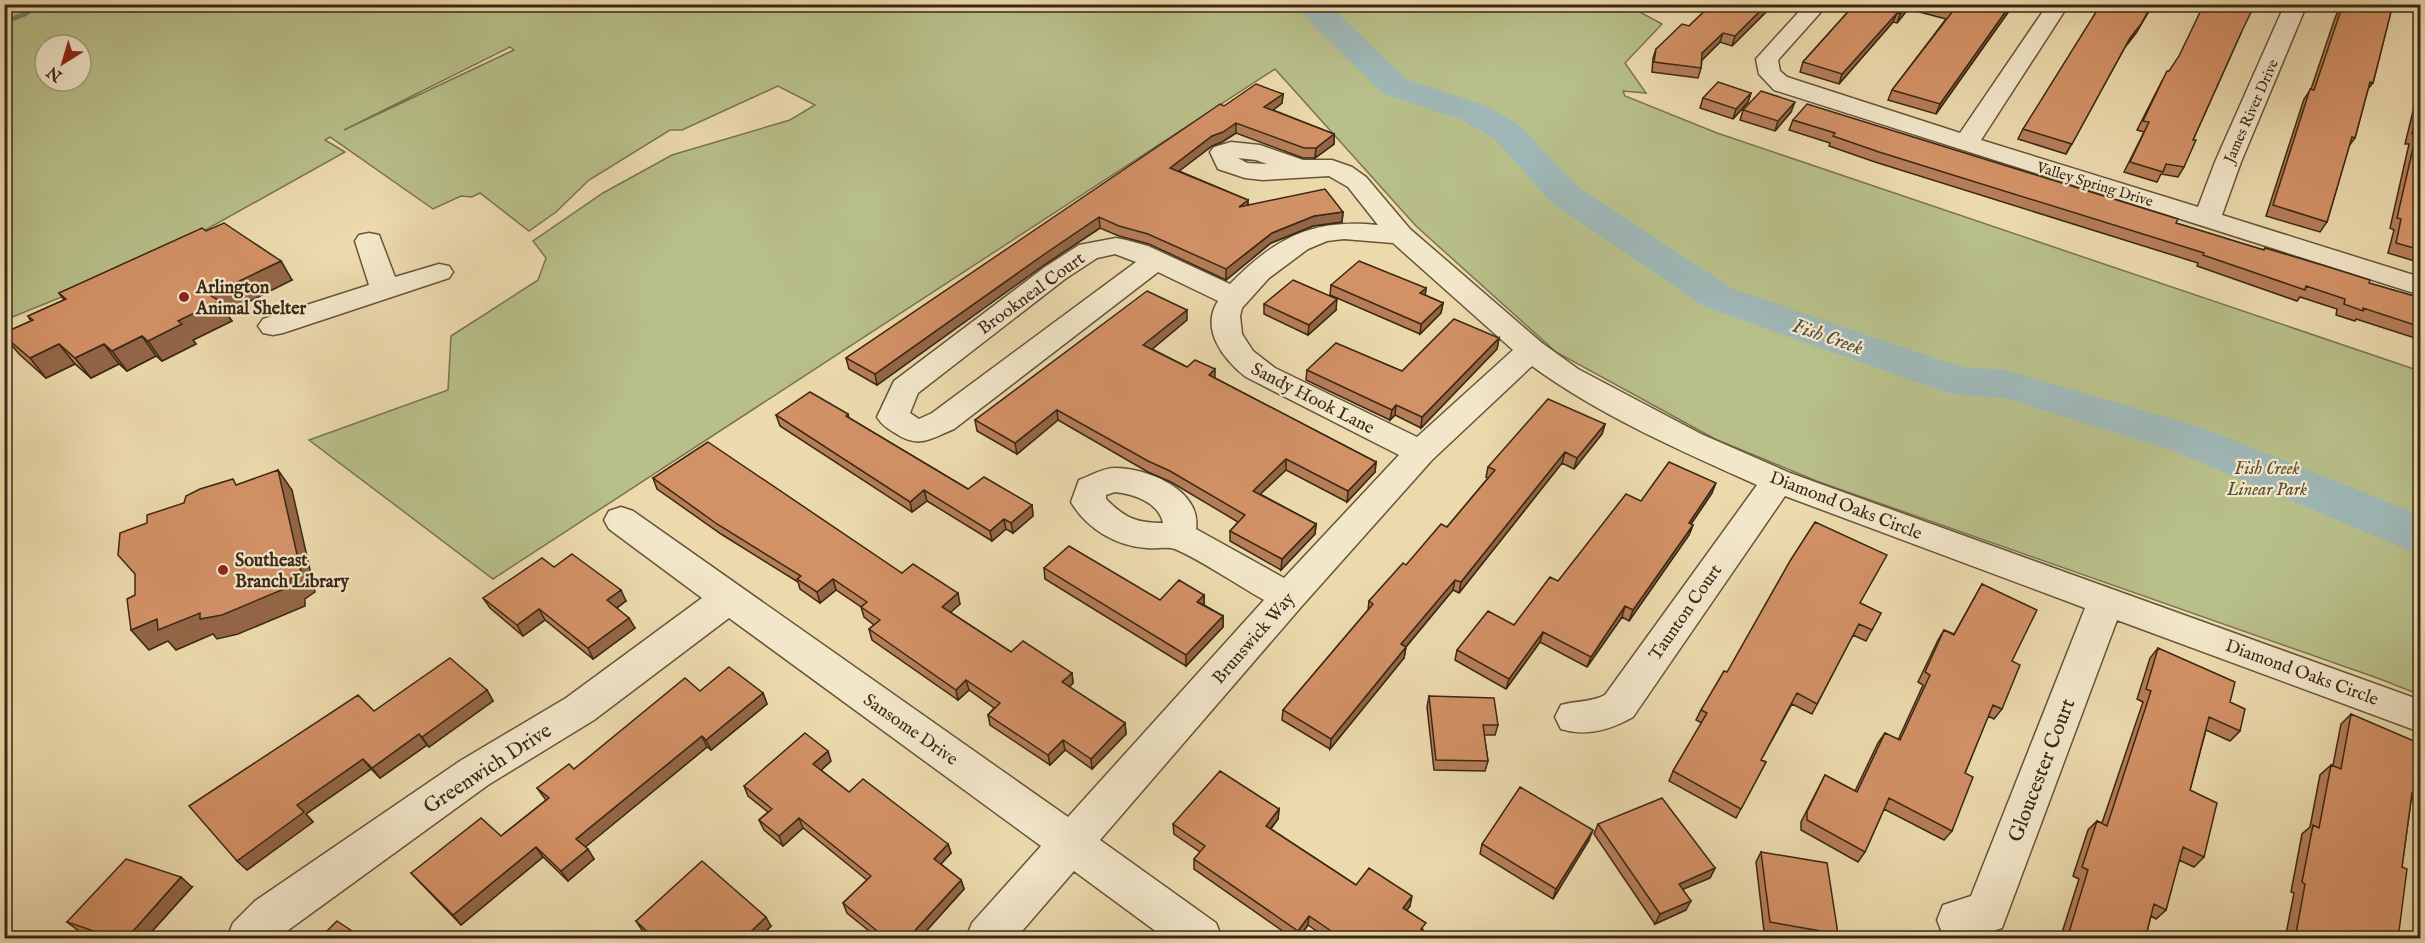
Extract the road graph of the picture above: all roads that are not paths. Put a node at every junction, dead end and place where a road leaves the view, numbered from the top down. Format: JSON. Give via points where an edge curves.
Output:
{"nodes":[{"id":1,"x":1818,"y":4,"type":"edge"},
{"id":2,"x":2059,"y":4,"type":"edge"},
{"id":3,"x":2296,"y":4,"type":"edge"},
{"id":4,"x":1966,"y":143,"type":"junction"},
{"id":5,"x":1300,"y":168,"type":"dead end"},
{"id":6,"x":2207,"y":219,"type":"junction"},
{"id":7,"x":1400,"y":235,"type":"junction"},
{"id":8,"x":369,"y":241,"type":"dead end"},
{"id":9,"x":1156,"y":260,"type":"junction"},
{"id":10,"x":439,"y":272,"type":"dead end"},
{"id":11,"x":2421,"y":286,"type":"edge"},
{"id":12,"x":385,"y":290,"type":"junction"},
{"id":13,"x":1236,"y":298,"type":"junction"},
{"id":14,"x":273,"y":326,"type":"dead end"},
{"id":15,"x":1531,"y":350,"type":"junction"},
{"id":16,"x":1421,"y":452,"type":"junction"},
{"id":17,"x":1778,"y":481,"type":"junction"},
{"id":18,"x":621,"y":520,"type":"dead end"},
{"id":19,"x":1178,"y":535,"type":"dead end"},
{"id":20,"x":1288,"y":597,"type":"junction"},
{"id":21,"x":728,"y":599,"type":"junction"},
{"id":22,"x":2106,"y":602,"type":"junction"},
{"id":23,"x":2421,"y":716,"type":"edge"},
{"id":24,"x":1575,"y":717,"type":"dead end"},
{"id":25,"x":1072,"y":843,"type":"junction"},
{"id":26,"x":1959,"y":920,"type":"dead end"},
{"id":27,"x":249,"y":939,"type":"edge"},
{"id":28,"x":988,"y":939,"type":"edge"},
{"id":29,"x":1200,"y":939,"type":"edge"}],
"edges":[{"from":1,"to":4,"type":"street","name":"Valley Spring Drive","via":[[1767,59],[1766,68],[1773,78],[1782,85]]},
{"from":2,"to":4,"type":"street"},
{"from":3,"to":6,"type":"street","name":"James River Drive"},
{"from":4,"to":6,"type":"street","name":"Valley Spring Drive"},
{"from":5,"to":7,"type":"street","name":"Diamond Oaks Circle","via":[[1343,172],[1357,182]]},
{"from":6,"to":11,"type":"street","name":"Valley Spring Drive"},
{"from":7,"to":13,"type":"street","name":"Sandy Hook Lane","via":[[1327,233],[1299,242],[1254,277]]},
{"from":7,"to":15,"type":"street","name":"Diamond Oaks Circle"},
{"from":8,"to":12,"type":"street"},
{"from":9,"to":9,"type":"street","name":"Brookneal Court","via":[[944,421],[917,432],[893,417],[905,388],[1089,251],[1116,246]]},
{"from":9,"to":13,"type":"street","name":"Brookneal Court"},
{"from":10,"to":12,"type":"street"},
{"from":12,"to":14,"type":"street"},
{"from":13,"to":16,"type":"street","name":"Sandy Hook Lane","via":[[1225,316],[1230,341],[1246,364]]},
{"from":15,"to":16,"type":"street","name":"Brunswick Way"},
{"from":15,"to":17,"type":"street","name":"Diamond Oaks Circle","via":[[1567,376],[1680,437]]},
{"from":16,"to":20,"type":"street","name":"Brunswick Way"},
{"from":17,"to":22,"type":"street","name":"Diamond Oaks Circle"},
{"from":17,"to":24,"type":"street","name":"Taunton Court","via":[[1619,706],[1605,714]]},
{"from":18,"to":21,"type":"street","name":"Sansome Drive"},
{"from":19,"to":20,"type":"street"},
{"from":20,"to":25,"type":"street","name":"Brunswick Way"},
{"from":21,"to":25,"type":"street","name":"Sansome Drive"},
{"from":21,"to":27,"type":"street","name":"Greenwich Drive","via":[[580,709],[474,773],[271,916]]},
{"from":22,"to":23,"type":"street","name":"Diamond Oaks Circle"},
{"from":22,"to":26,"type":"street","name":"Gloucester Court","via":[[1986,913]]},
{"from":25,"to":28,"type":"street","name":"Brunswick Way"},
{"from":25,"to":29,"type":"street","name":"Sansome Drive"}]}
